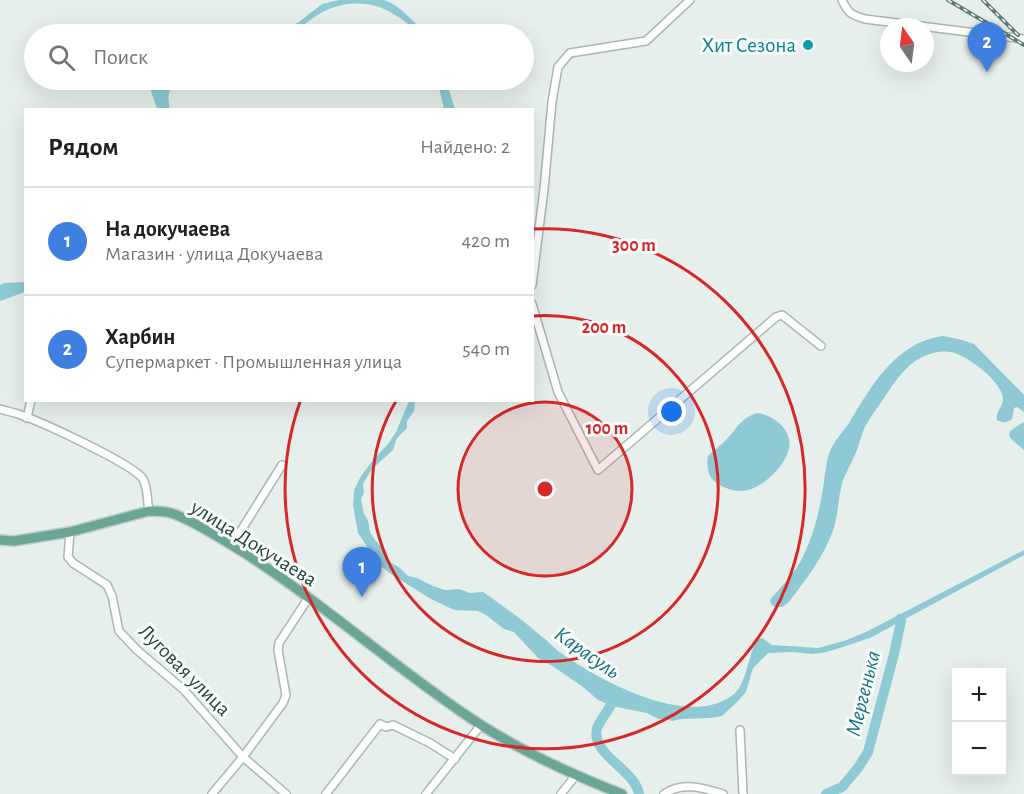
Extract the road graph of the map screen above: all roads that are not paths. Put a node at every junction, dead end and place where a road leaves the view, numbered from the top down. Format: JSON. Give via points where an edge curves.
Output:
{"nodes":[{"id":1,"x":690,"y":0,"type":"edge"},
{"id":2,"x":842,"y":0,"type":"edge"},
{"id":3,"x":1024,"y":39,"type":"edge"},
{"id":4,"x":534,"y":269,"type":"edge"},
{"id":5,"x":534,"y":311,"type":"edge"},
{"id":6,"x":821,"y":346,"type":"dead end"},
{"id":7,"x":31,"y":402,"type":"edge"},
{"id":8,"x":0,"y":410,"type":"edge"},
{"id":9,"x":27,"y":418,"type":"junction"},
{"id":10,"x":282,"y":465,"type":"dead end"},
{"id":11,"x":149,"y":511,"type":"junction"},
{"id":12,"x":70,"y":532,"type":"junction"},
{"id":13,"x":0,"y":540,"type":"edge"},
{"id":14,"x":231,"y":545,"type":"junction"},
{"id":15,"x":309,"y":597,"type":"junction"},
{"id":16,"x":482,"y":725,"type":"junction"},
{"id":17,"x":740,"y":730,"type":"dead end"},
{"id":18,"x":243,"y":757,"type":"junction"},
{"id":19,"x":455,"y":759,"type":"junction"},
{"id":20,"x":576,"y":775,"type":"junction"},
{"id":21,"x":614,"y":793,"type":"edge"},
{"id":22,"x":212,"y":794,"type":"edge"},
{"id":23,"x":286,"y":794,"type":"edge"},
{"id":24,"x":326,"y":794,"type":"edge"},
{"id":25,"x":426,"y":794,"type":"edge"},
{"id":26,"x":561,"y":794,"type":"edge"},
{"id":27,"x":664,"y":794,"type":"edge"},
{"id":28,"x":723,"y":794,"type":"edge"},
{"id":29,"x":743,"y":794,"type":"edge"}],
"edges":[{"from":1,"to":4,"type":"street","via":[[646,41],[570,53],[558,67]]},
{"from":2,"to":3,"type":"street","via":[[853,16],[865,19]]},
{"from":5,"to":6,"type":"street","via":[[558,392],[598,470],[776,317],[782,315]]},
{"from":7,"to":9,"type":"street"},
{"from":8,"to":9,"type":"street"},
{"from":9,"to":11,"type":"street","via":[[136,472],[144,483]]},
{"from":10,"to":14,"type":"street"},
{"from":11,"to":12,"type":"main road"},
{"from":11,"to":14,"type":"main road","name":"улица Докучаева","via":[[177,516]]},
{"from":12,"to":13,"type":"main road"},
{"from":12,"to":18,"type":"street","name":"Луговая улица","via":[[68,557],[107,585],[119,630],[183,690]]},
{"from":14,"to":15,"type":"main road","name":"улица Докучаева"},
{"from":15,"to":16,"type":"main road","name":"улица Докучаева"},
{"from":15,"to":18,"type":"street","via":[[279,642],[284,703]]},
{"from":16,"to":19,"type":"street"},
{"from":16,"to":20,"type":"main road","name":"улица Докучаева"},
{"from":17,"to":29,"type":"street"},
{"from":18,"to":22,"type":"street"},
{"from":18,"to":23,"type":"street","name":"Луговая улица"},
{"from":19,"to":24,"type":"street","via":[[393,725],[380,724]]},
{"from":19,"to":25,"type":"street"},
{"from":20,"to":21,"type":"main road","name":"улица Докучаева"},
{"from":20,"to":26,"type":"street"},
{"from":27,"to":28,"type":"street","via":[[685,786]]}]}
